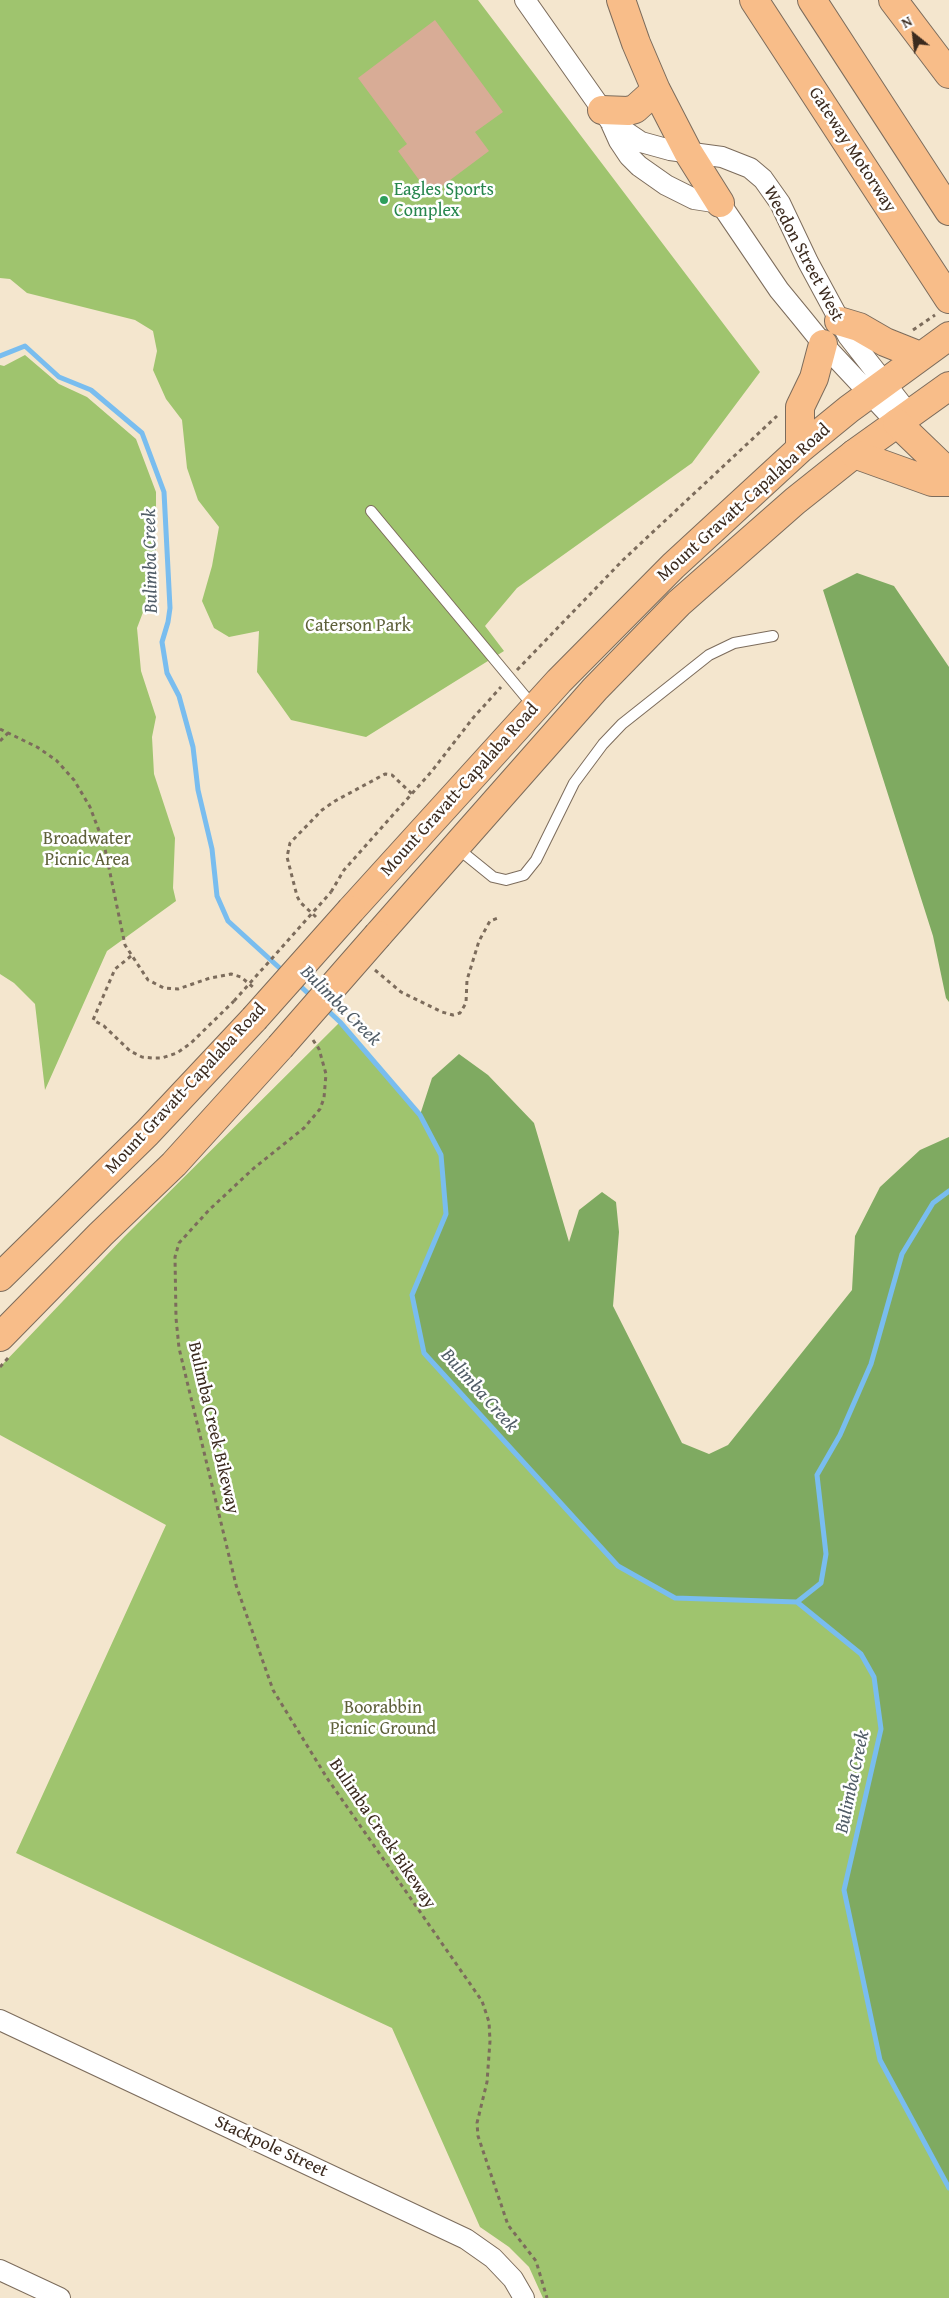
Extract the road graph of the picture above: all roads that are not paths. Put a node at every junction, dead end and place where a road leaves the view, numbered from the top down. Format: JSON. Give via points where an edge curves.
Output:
{"nodes":[{"id":1,"x":525,"y":0,"type":"edge"},
{"id":2,"x":621,"y":0,"type":"edge"},
{"id":3,"x":754,"y":0,"type":"edge"},
{"id":4,"x":812,"y":0,"type":"edge"},
{"id":5,"x":893,"y":0,"type":"edge"},
{"id":6,"x":949,"y":74,"type":"edge"},
{"id":7,"x":656,"y":90,"type":"junction"},
{"id":8,"x":606,"y":115,"type":"junction"},
{"id":9,"x":688,"y":152,"type":"junction"},
{"id":10,"x":720,"y":203,"type":"junction"},
{"id":11,"x":949,"y":211,"type":"edge"},
{"id":12,"x":945,"y":300,"type":"edge"},
{"id":13,"x":839,"y":321,"type":"junction"},
{"id":14,"x":949,"y":336,"type":"edge"},
{"id":15,"x":823,"y":344,"type":"junction"},
{"id":16,"x":920,"y":356,"type":"junction"},
{"id":17,"x":949,"y":386,"type":"edge"},
{"id":18,"x":876,"y":388,"type":"junction"},
{"id":19,"x":903,"y":418,"type":"junction"},
{"id":20,"x":800,"y":449,"type":"junction"},
{"id":21,"x":854,"y":454,"type":"junction"},
{"id":22,"x":949,"y":473,"type":"edge"},
{"id":23,"x":949,"y":482,"type":"edge"},
{"id":24,"x":372,"y":511,"type":"dead end"},
{"id":25,"x":774,"y":636,"type":"dead end"},
{"id":26,"x":534,"y":708,"type":"junction"},
{"id":27,"x":455,"y":847,"type":"junction"},
{"id":28,"x":0,"y":1277,"type":"edge"},
{"id":29,"x":0,"y":1337,"type":"edge"},
{"id":30,"x":0,"y":2020,"type":"edge"},
{"id":31,"x":0,"y":2270,"type":"edge"},
{"id":32,"x":60,"y":2298,"type":"edge"},
{"id":33,"x":524,"y":2298,"type":"edge"}],
"edges":[{"from":1,"to":8,"type":"street","name":"Weedon Street West"},
{"from":2,"to":7,"type":"highway"},
{"from":3,"to":12,"type":"highway","name":"Gateway Motorway"},
{"from":4,"to":11,"type":"highway"},
{"from":5,"to":6,"type":"highway"},
{"from":7,"to":8,"type":"highway","via":[[635,109]]},
{"from":7,"to":9,"type":"highway"},
{"from":8,"to":9,"type":"street","name":"Weedon Street West","via":[[641,142]]},
{"from":8,"to":10,"type":"street","name":"Weedon Street West","via":[[629,156],[652,177],[694,199]]},
{"from":9,"to":10,"type":"highway"},
{"from":9,"to":13,"type":"street","name":"Weedon Street West","via":[[716,155],[737,162],[763,179],[780,203]]},
{"from":10,"to":15,"type":"street","name":"Weedon Street West","via":[[779,290]]},
{"from":13,"to":16,"type":"highway"},
{"from":13,"to":18,"type":"street","name":"Weedon Street West","via":[[861,355]]},
{"from":14,"to":16,"type":"highway","name":"Mount Gravatt-Capalaba Road"},
{"from":15,"to":18,"type":"street","name":"Weedon Street West"},
{"from":15,"to":20,"type":"highway","via":[[814,378],[800,407]]},
{"from":16,"to":18,"type":"highway","name":"Mount Gravatt-Capalaba Road"},
{"from":17,"to":19,"type":"highway","name":"Mount Gravatt-Capalaba Road"},
{"from":18,"to":19,"type":"street","name":"Weedon Street West"},
{"from":18,"to":20,"type":"highway","name":"Mount Gravatt-Capalaba Road"},
{"from":19,"to":21,"type":"highway","name":"Mount Gravatt-Capalaba Road"},
{"from":19,"to":22,"type":"highway"},
{"from":20,"to":26,"type":"highway","name":"Mount Gravatt-Capalaba Road","via":[[673,566]]},
{"from":21,"to":23,"type":"highway","via":[[932,482]]},
{"from":21,"to":27,"type":"highway","name":"Mount Gravatt-Capalaba Road","via":[[750,539],[660,622],[595,689]]},
{"from":24,"to":26,"type":"lane"},
{"from":25,"to":27,"type":"lane","name":"Mount Gravatt-Capalaba Road","via":[[734,643],[709,655],[622,724],[574,782],[536,860],[524,875],[506,880],[492,877]]},
{"from":26,"to":28,"type":"highway","name":"Mount Gravatt-Capalaba Road","bridge":true,"via":[[351,910],[250,1005],[147,1133]]},
{"from":27,"to":29,"type":"highway","name":"Mount Gravatt-Capalaba Road","bridge":true,"via":[[174,1164]]},
{"from":30,"to":33,"type":"street","name":"Stackpole Street","via":[[466,2239],[493,2258]]},
{"from":31,"to":32,"type":"street"}]}
